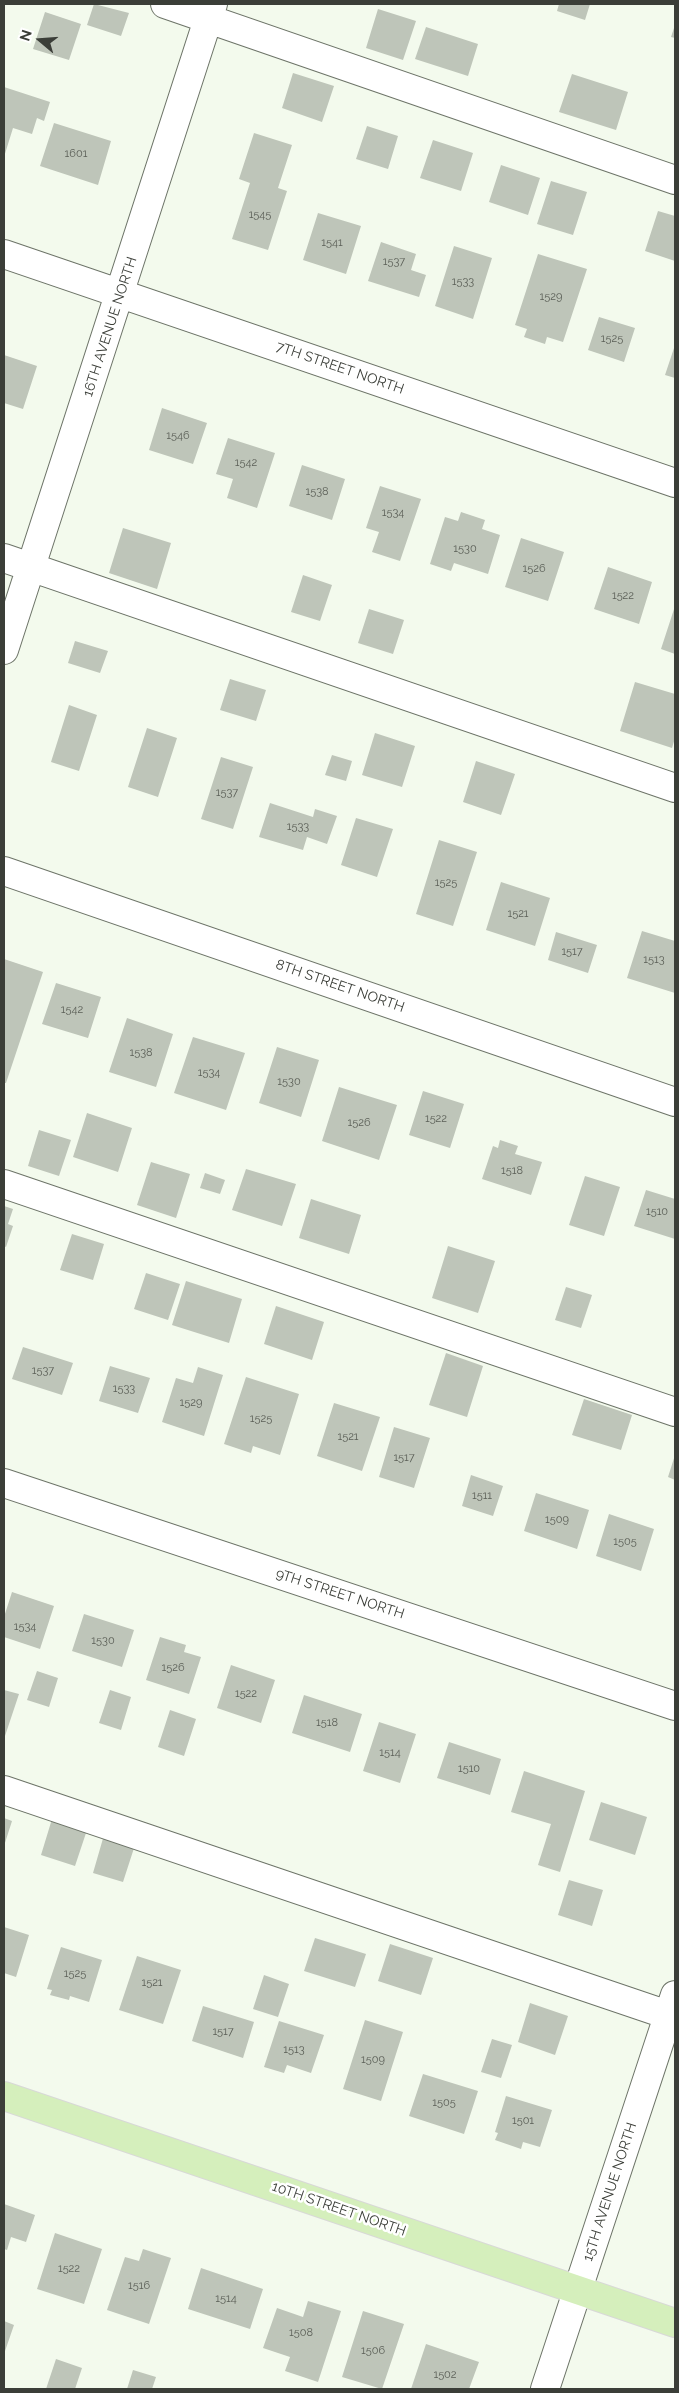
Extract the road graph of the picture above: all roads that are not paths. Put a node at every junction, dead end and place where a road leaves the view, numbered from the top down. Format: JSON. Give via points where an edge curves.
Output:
{"nodes":[{"id":1,"x":165,"y":4,"type":"edge"},
{"id":2,"x":210,"y":11,"type":"edge"},
{"id":3,"x":675,"y":180,"type":"edge"},
{"id":4,"x":4,"y":254,"type":"edge"},
{"id":5,"x":121,"y":293,"type":"junction"},
{"id":6,"x":675,"y":483,"type":"edge"},
{"id":7,"x":4,"y":558,"type":"edge"},
{"id":8,"x":30,"y":567,"type":"junction"},
{"id":9,"x":4,"y":650,"type":"edge"},
{"id":10,"x":675,"y":788,"type":"edge"},
{"id":11,"x":4,"y":871,"type":"edge"},
{"id":12,"x":675,"y":1102,"type":"edge"},
{"id":13,"x":4,"y":1184,"type":"edge"},
{"id":14,"x":675,"y":1412,"type":"edge"},
{"id":15,"x":4,"y":1483,"type":"edge"},
{"id":16,"x":675,"y":1706,"type":"edge"},
{"id":17,"x":4,"y":1790,"type":"edge"},
{"id":18,"x":672,"y":2005,"type":"edge"},
{"id":19,"x":4,"y":2096,"type":"edge"},
{"id":20,"x":578,"y":2290,"type":"junction"},
{"id":21,"x":675,"y":2322,"type":"edge"},
{"id":22,"x":545,"y":2389,"type":"edge"}],
"edges":[{"from":1,"to":2,"type":"street"},
{"from":2,"to":3,"type":"street"},
{"from":2,"to":5,"type":"street","name":"16TH AVENUE NORTH"},
{"from":4,"to":5,"type":"street","name":"7TH STREET NORTH"},
{"from":5,"to":6,"type":"street","name":"7TH STREET NORTH"},
{"from":5,"to":8,"type":"street","name":"16TH AVENUE NORTH"},
{"from":7,"to":8,"type":"street"},
{"from":8,"to":9,"type":"street","name":"16TH AVENUE NORTH"},
{"from":8,"to":10,"type":"street"},
{"from":11,"to":12,"type":"street","name":"8TH STREET NORTH"},
{"from":13,"to":14,"type":"street"},
{"from":15,"to":16,"type":"street","name":"9TH STREET NORTH"},
{"from":17,"to":18,"type":"street"},
{"from":18,"to":20,"type":"street","name":"15TH AVENUE NORTH"},
{"from":19,"to":20,"type":"main road","name":"10TH STREET NORTH"},
{"from":20,"to":21,"type":"main road","name":"10TH STREET NORTH"},
{"from":20,"to":22,"type":"street","name":"15TH AVENUE NORTH"}]}
